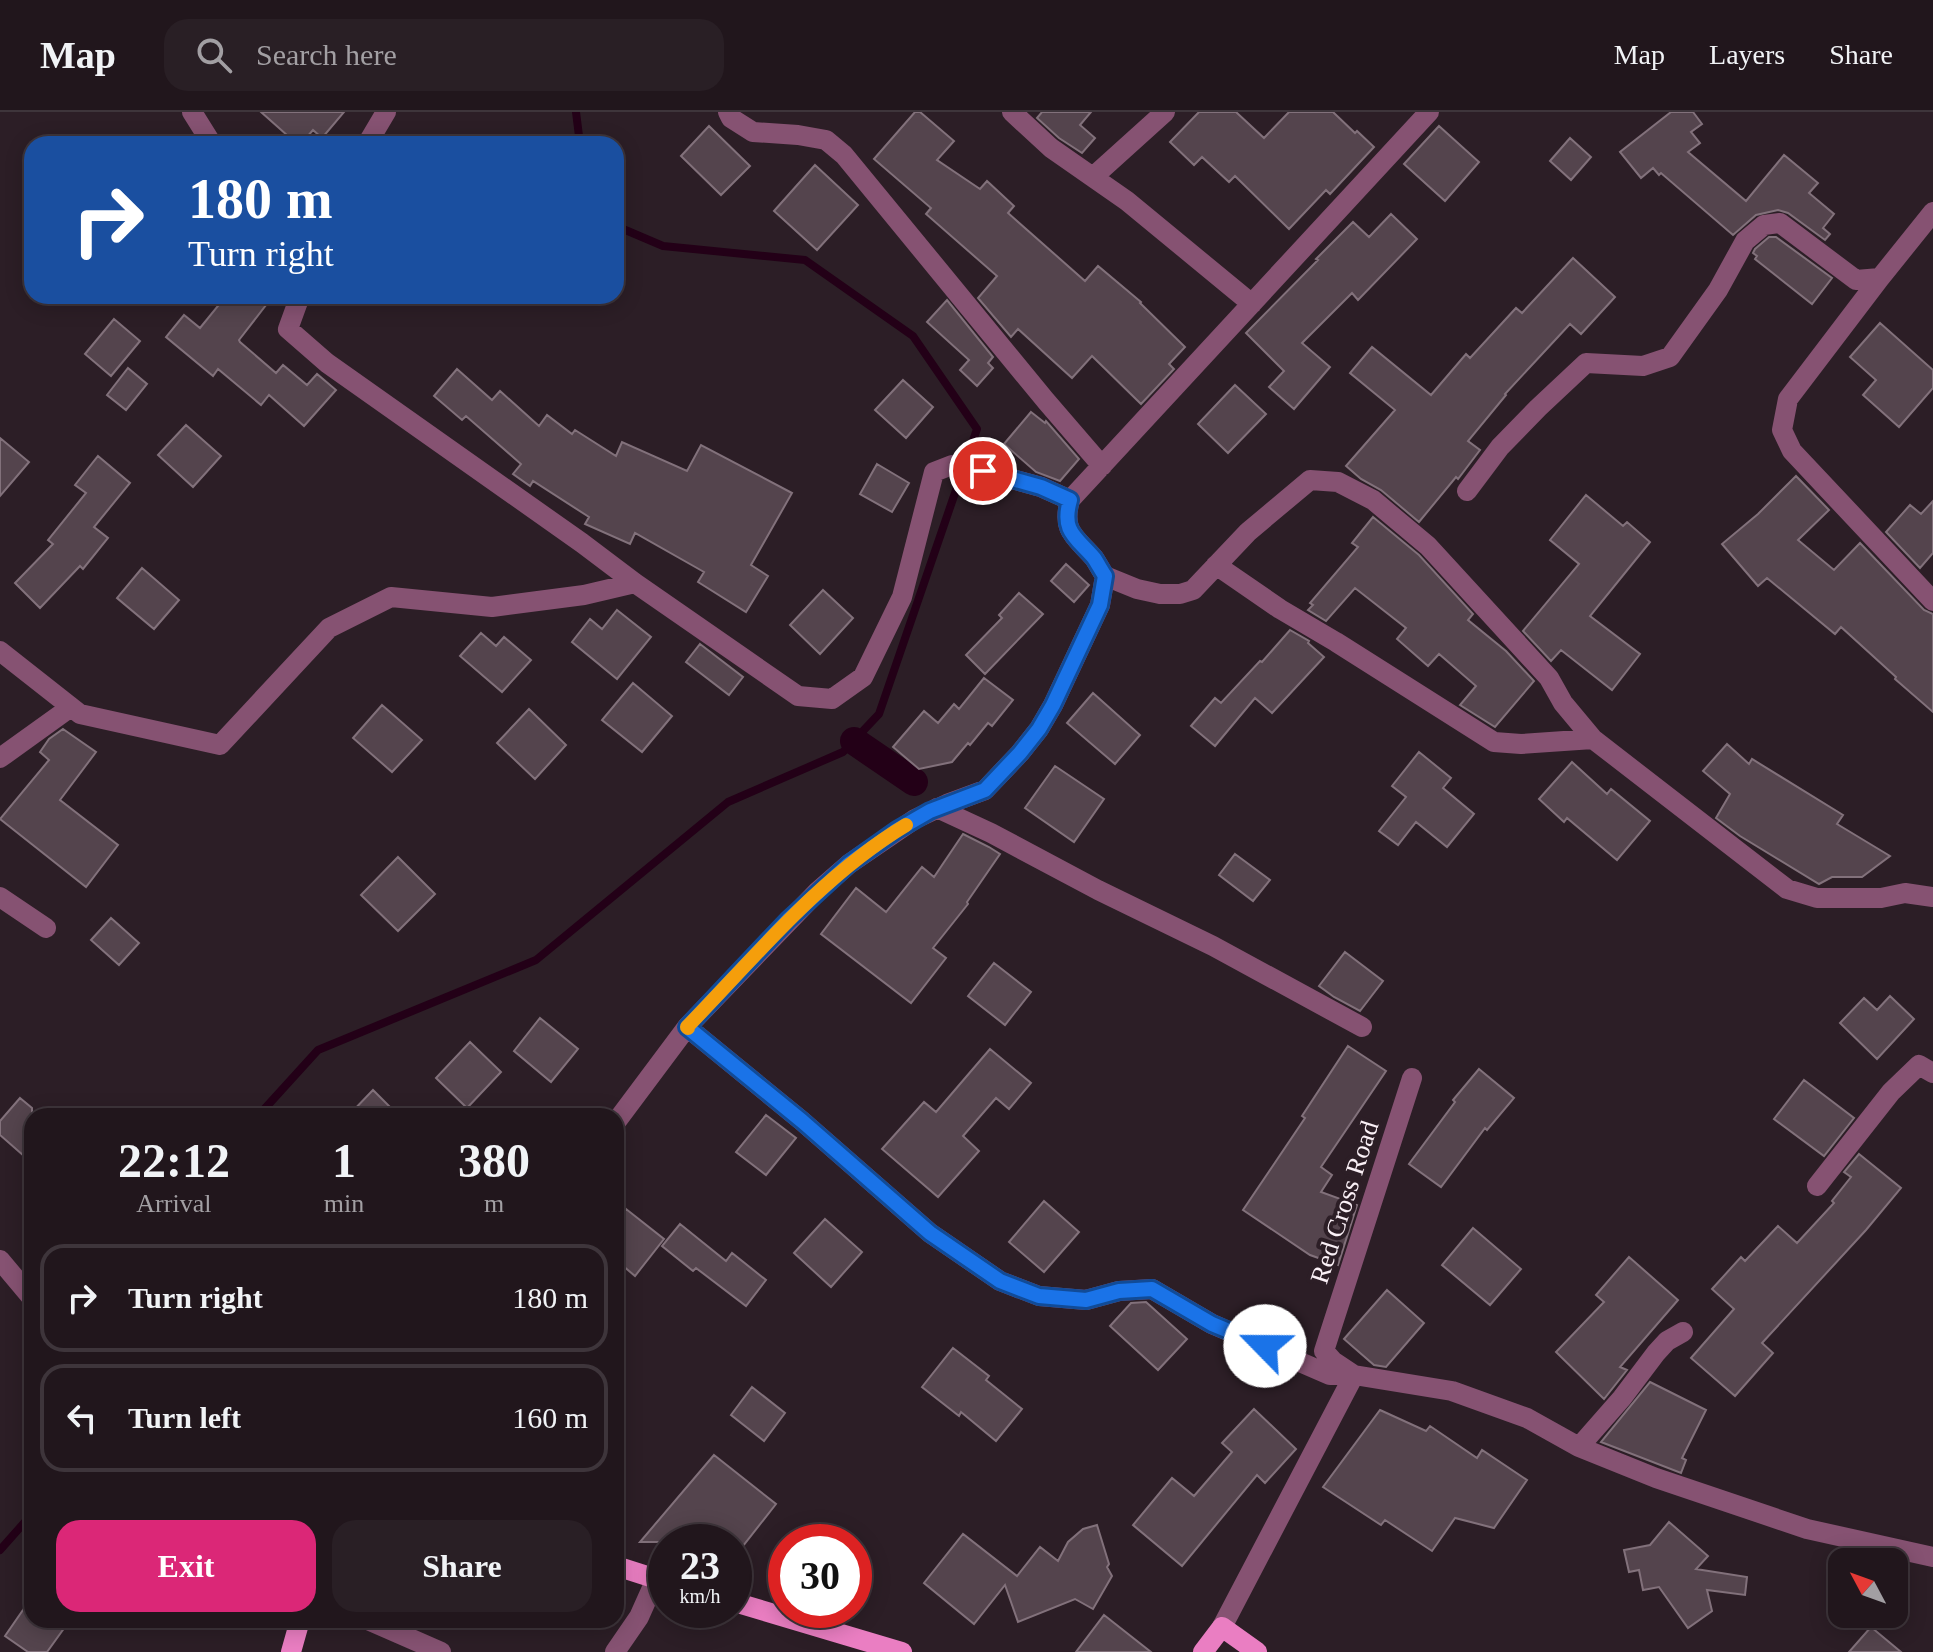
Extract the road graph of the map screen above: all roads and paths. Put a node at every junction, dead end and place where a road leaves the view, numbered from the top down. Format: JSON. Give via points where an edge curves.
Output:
{"nodes":[{"id":1,"x":192,"y":112,"type":"edge"},
{"id":2,"x":386,"y":112,"type":"edge"},
{"id":3,"x":728,"y":112,"type":"edge"},
{"id":4,"x":1012,"y":112,"type":"edge"},
{"id":5,"x":1165,"y":112,"type":"edge"},
{"id":6,"x":1429,"y":112,"type":"edge"},
{"id":7,"x":207,"y":136,"type":"edge"},
{"id":8,"x":372,"y":136,"type":"edge"},
{"id":9,"x":1093,"y":177,"type":"junction"},
{"id":10,"x":1933,"y":212,"type":"edge"},
{"id":11,"x":1880,"y":278,"type":"junction"},
{"id":12,"x":297,"y":304,"type":"edge"},
{"id":13,"x":1252,"y":304,"type":"junction"},
{"id":14,"x":1102,"y":466,"type":"junction"},
{"id":15,"x":1467,"y":491,"type":"dead end"},
{"id":16,"x":1070,"y":500,"type":"junction"},
{"id":17,"x":1216,"y":565,"type":"junction"},
{"id":18,"x":1105,"y":576,"type":"junction"},
{"id":19,"x":635,"y":583,"type":"junction"},
{"id":20,"x":1933,"y":601,"type":"edge"},
{"id":21,"x":0,"y":651,"type":"edge"},
{"id":22,"x":71,"y":707,"type":"junction"},
{"id":23,"x":1593,"y":739,"type":"junction"},
{"id":24,"x":0,"y":758,"type":"edge"},
{"id":25,"x":937,"y":808,"type":"junction"},
{"id":26,"x":0,"y":897,"type":"edge"},
{"id":27,"x":1933,"y":897,"type":"edge"},
{"id":28,"x":46,"y":928,"type":"dead end"},
{"id":29,"x":687,"y":1027,"type":"junction"},
{"id":30,"x":1362,"y":1027,"type":"dead end"},
{"id":31,"x":1933,"y":1073,"type":"edge"},
{"id":32,"x":1412,"y":1078,"type":"dead end"},
{"id":33,"x":624,"y":1111,"type":"edge"},
{"id":34,"x":1817,"y":1186,"type":"dead end"},
{"id":35,"x":0,"y":1260,"type":"edge"},
{"id":36,"x":24,"y":1288,"type":"edge"},
{"id":37,"x":1683,"y":1332,"type":"dead end"},
{"id":38,"x":1354,"y":1375,"type":"junction"},
{"id":39,"x":1579,"y":1447,"type":"junction"},
{"id":40,"x":1933,"y":1557,"type":"edge"},
{"id":41,"x":624,"y":1568,"type":"edge"},
{"id":42,"x":648,"y":1576,"type":"edge"},
{"id":43,"x":648,"y":1602,"type":"edge"},
{"id":44,"x":752,"y":1607,"type":"edge"},
{"id":45,"x":1222,"y":1627,"type":"junction"},
{"id":46,"x":298,"y":1628,"type":"edge"},
{"id":47,"x":386,"y":1628,"type":"edge"},
{"id":48,"x":291,"y":1652,"type":"edge"},
{"id":49,"x":441,"y":1652,"type":"edge"},
{"id":50,"x":615,"y":1652,"type":"edge"},
{"id":51,"x":902,"y":1652,"type":"edge"},
{"id":52,"x":1203,"y":1652,"type":"edge"},
{"id":53,"x":1257,"y":1652,"type":"edge"}],
"edges":[{"from":1,"to":7,"type":"street"},
{"from":2,"to":8,"type":"street"},
{"from":3,"to":14,"type":"street","via":[[753,132],[826,140],[844,155]]},
{"from":4,"to":9,"type":"street"},
{"from":5,"to":9,"type":"street"},
{"from":6,"to":13,"type":"street"},
{"from":9,"to":13,"type":"street"},
{"from":10,"to":11,"type":"street"},
{"from":11,"to":15,"type":"street","via":[[1856,280],[1780,223],[1764,225],[1745,241],[1670,357],[1643,366],[1586,363],[1500,447]]},
{"from":11,"to":20,"type":"street","via":[[1788,399],[1782,430],[1792,451]]},
{"from":12,"to":19,"type":"street","via":[[288,329],[327,363]]},
{"from":13,"to":14,"type":"street"},
{"from":14,"to":16,"type":"street"},
{"from":16,"to":18,"type":"street","via":[[1066,513],[1072,536]]},
{"from":16,"to":19,"type":"street","via":[[983,471],[952,465],[934,472],[902,597],[863,677],[832,699],[798,696]]},
{"from":17,"to":18,"type":"street","via":[[1193,590],[1180,594],[1137,589]]},
{"from":17,"to":23,"type":"street","via":[[1494,742]]},
{"from":17,"to":23,"type":"street","via":[[1310,480],[1338,482],[1373,500],[1428,546],[1549,678]]},
{"from":18,"to":25,"type":"street","via":[[1100,605],[1039,729],[985,790]]},
{"from":19,"to":22,"type":"street","via":[[492,607],[391,597],[329,628],[220,745],[80,714]]},
{"from":21,"to":22,"type":"street"},
{"from":22,"to":24,"type":"street"},
{"from":23,"to":27,"type":"street","via":[[1787,889],[1817,898],[1905,893]]},
{"from":25,"to":29,"type":"street","via":[[838,873]]},
{"from":25,"to":30,"type":"street"},
{"from":26,"to":28,"type":"street"},
{"from":29,"to":33,"type":"street"},
{"from":29,"to":38,"type":"street","via":[[930,1233],[1000,1281],[1039,1296],[1086,1300],[1152,1289],[1212,1324],[1330,1375]]},
{"from":31,"to":34,"type":"street","via":[[1919,1065],[1891,1092]]},
{"from":32,"to":38,"type":"street","name":"Red Cross Road","via":[[1324,1351]]},
{"from":35,"to":36,"type":"street"},
{"from":37,"to":39,"type":"street","via":[[1667,1341]]},
{"from":38,"to":39,"type":"street","via":[[1452,1391],[1527,1418]]},
{"from":38,"to":45,"type":"street"},
{"from":39,"to":40,"type":"street","via":[[1807,1529]]},
{"from":41,"to":42,"type":"main road"},
{"from":43,"to":50,"type":"street"},
{"from":44,"to":51,"type":"main road"},
{"from":45,"to":52,"type":"main road"},
{"from":45,"to":53,"type":"main road"},
{"from":46,"to":48,"type":"main road"},
{"from":47,"to":49,"type":"street"}]}
